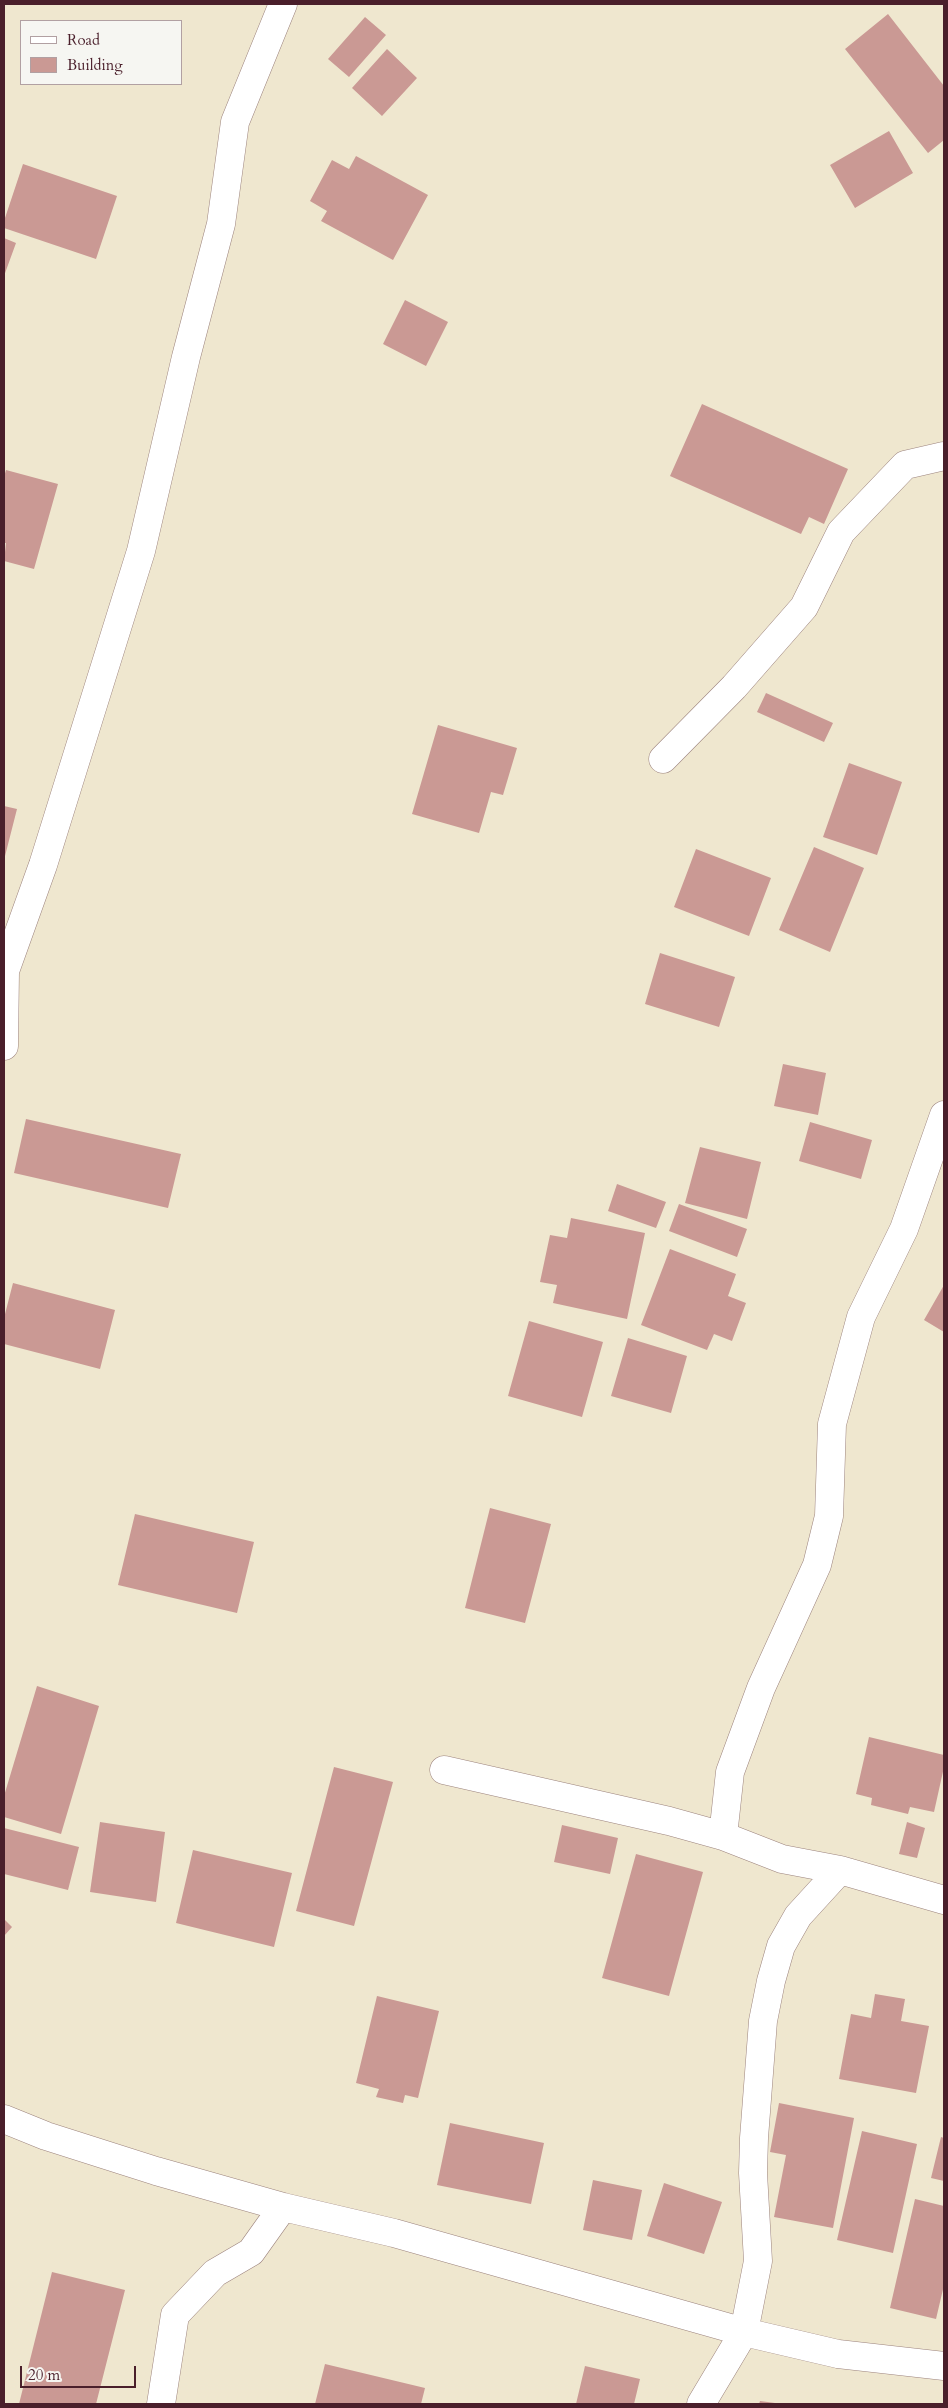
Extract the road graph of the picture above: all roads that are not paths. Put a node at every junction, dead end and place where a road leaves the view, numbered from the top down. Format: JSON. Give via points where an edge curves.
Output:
{"nodes":[{"id":1,"x":283,"y":4,"type":"edge"},
{"id":2,"x":944,"y":456,"type":"edge"},
{"id":3,"x":663,"y":759,"type":"dead end"},
{"id":4,"x":4,"y":1046,"type":"edge"},
{"id":5,"x":944,"y":1115,"type":"edge"},
{"id":6,"x":444,"y":1770,"type":"dead end"},
{"id":7,"x":723,"y":1836,"type":"junction"},
{"id":8,"x":840,"y":1870,"type":"junction"},
{"id":9,"x":944,"y":1900,"type":"edge"},
{"id":10,"x":4,"y":2118,"type":"edge"},
{"id":11,"x":284,"y":2207,"type":"junction"},
{"id":12,"x":744,"y":2332,"type":"junction"},
{"id":13,"x":944,"y":2366,"type":"edge"},
{"id":14,"x":161,"y":2404,"type":"edge"},
{"id":15,"x":702,"y":2404,"type":"edge"}],
"edges":[{"from":1,"to":4,"type":"street","via":[[235,122],[221,224],[141,551],[43,865],[5,971]]},
{"from":2,"to":3,"type":"street","via":[[905,465],[841,532],[804,607],[734,687]]},
{"from":5,"to":7,"type":"street","via":[[904,1229],[861,1317],[832,1424],[829,1516],[817,1565],[761,1688],[730,1772]]},
{"from":6,"to":7,"type":"street"},
{"from":7,"to":8,"type":"street","via":[[782,1859]]},
{"from":8,"to":9,"type":"street"},
{"from":8,"to":12,"type":"street","via":[[798,1916],[782,1946],[771,1981],[763,2022],[754,2138],[758,2261]]},
{"from":10,"to":11,"type":"street","via":[[46,2136]]},
{"from":11,"to":12,"type":"street","via":[[394,2233]]},
{"from":11,"to":14,"type":"street","via":[[251,2252],[215,2272],[175,2316]]},
{"from":12,"to":13,"type":"street","via":[[838,2354]]},
{"from":12,"to":15,"type":"street"}]}
